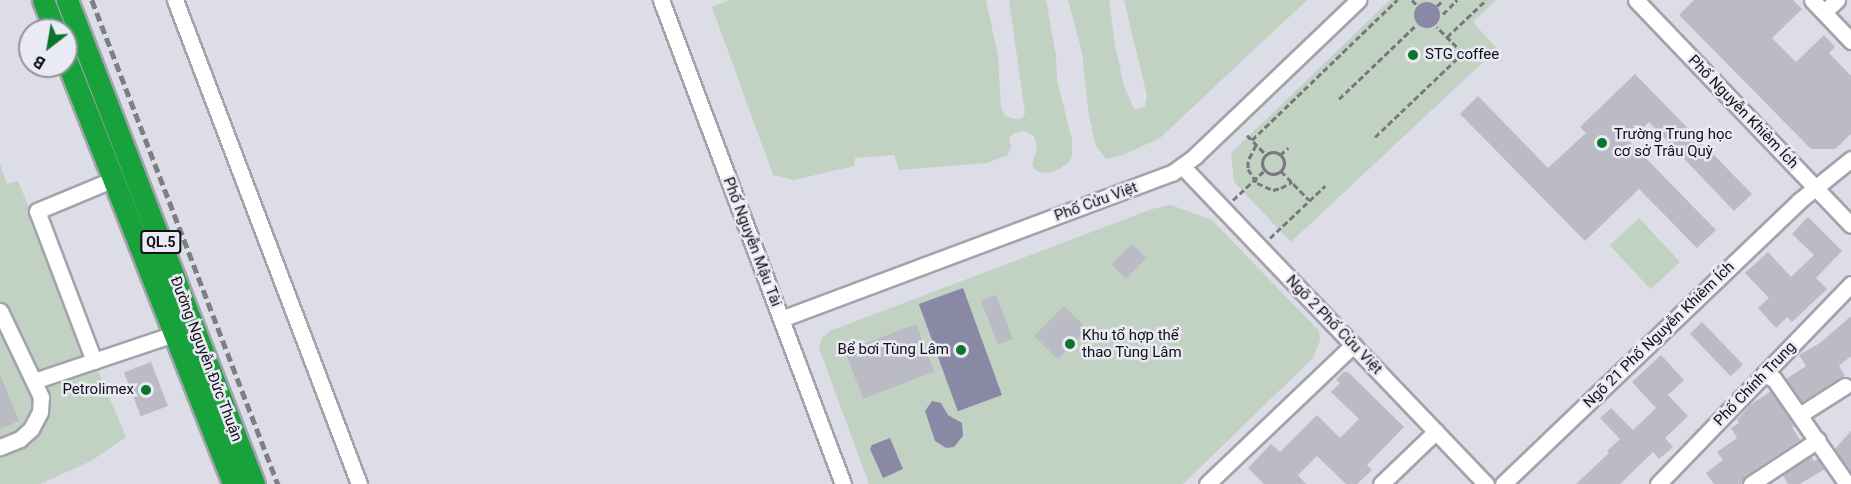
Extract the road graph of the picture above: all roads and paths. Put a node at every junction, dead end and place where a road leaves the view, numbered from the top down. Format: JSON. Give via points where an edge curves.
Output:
{"nodes":[{"id":1,"x":43,"y":0,"type":"edge"},
{"id":2,"x":67,"y":0,"type":"edge"},
{"id":3,"x":175,"y":0,"type":"edge"},
{"id":4,"x":661,"y":0,"type":"edge"},
{"id":5,"x":1358,"y":0,"type":"edge"},
{"id":6,"x":1397,"y":0,"type":"edge"},
{"id":7,"x":1412,"y":0,"type":"edge"},
{"id":8,"x":1443,"y":0,"type":"edge"},
{"id":9,"x":1457,"y":0,"type":"edge"},
{"id":10,"x":1486,"y":0,"type":"edge"},
{"id":11,"x":1636,"y":0,"type":"edge"},
{"id":12,"x":1812,"y":0,"type":"edge"},
{"id":13,"x":1837,"y":0,"type":"edge"},
{"id":14,"x":1417,"y":5,"type":"dead end"},
{"id":15,"x":1437,"y":6,"type":"dead end"},
{"id":16,"x":1824,"y":12,"type":"junction"},
{"id":17,"x":1443,"y":14,"type":"dead end"},
{"id":18,"x":50,"y":18,"type":"edge"},
{"id":19,"x":1415,"y":26,"type":"dead end"},
{"id":20,"x":1437,"y":27,"type":"dead end"},
{"id":21,"x":1448,"y":37,"type":"junction"},
{"id":22,"x":1851,"y":41,"type":"edge"},
{"id":23,"x":74,"y":78,"type":"edge"},
{"id":24,"x":1339,"y":99,"type":"dead end"},
{"id":25,"x":1247,"y":135,"type":"dead end"},
{"id":26,"x":1376,"y":137,"type":"dead end"},
{"id":27,"x":1252,"y":140,"type":"junction"},
{"id":28,"x":1256,"y":145,"type":"junction"},
{"id":29,"x":1288,"y":148,"type":"dead end"},
{"id":30,"x":1266,"y":155,"type":"junction"},
{"id":31,"x":1280,"y":155,"type":"junction"},
{"id":32,"x":1851,"y":159,"type":"edge"},
{"id":33,"x":1182,"y":166,"type":"junction"},
{"id":34,"x":1265,"y":170,"type":"junction"},
{"id":35,"x":1281,"y":171,"type":"junction"},
{"id":36,"x":114,"y":179,"type":"junction"},
{"id":37,"x":1254,"y":180,"type":"junction"},
{"id":38,"x":1292,"y":182,"type":"junction"},
{"id":39,"x":1325,"y":186,"type":"dead end"},
{"id":40,"x":1816,"y":188,"type":"junction"},
{"id":41,"x":1310,"y":200,"type":"junction"},
{"id":42,"x":1223,"y":210,"type":"junction"},
{"id":43,"x":1851,"y":225,"type":"edge"},
{"id":44,"x":1260,"y":248,"type":"junction"},
{"id":45,"x":1851,"y":284,"type":"edge"},
{"id":46,"x":0,"y":311,"type":"edge"},
{"id":47,"x":781,"y":319,"type":"junction"},
{"id":48,"x":174,"y":334,"type":"junction"},
{"id":49,"x":1353,"y":345,"type":"junction"},
{"id":50,"x":194,"y":357,"type":"junction"},
{"id":51,"x":94,"y":361,"type":"junction"},
{"id":52,"x":1764,"y":374,"type":"junction"},
{"id":53,"x":34,"y":381,"type":"junction"},
{"id":54,"x":1845,"y":386,"type":"dead end"},
{"id":55,"x":1801,"y":414,"type":"junction"},
{"id":56,"x":1436,"y":431,"type":"junction"},
{"id":57,"x":1818,"y":440,"type":"junction"},
{"id":58,"x":0,"y":447,"type":"edge"},
{"id":59,"x":838,"y":483,"type":"edge"},
{"id":60,"x":232,"y":484,"type":"edge"},
{"id":61,"x":254,"y":484,"type":"edge"},
{"id":62,"x":359,"y":484,"type":"edge"},
{"id":63,"x":1207,"y":484,"type":"edge"},
{"id":64,"x":1381,"y":484,"type":"edge"},
{"id":65,"x":1486,"y":484,"type":"edge"},
{"id":66,"x":1503,"y":484,"type":"edge"},
{"id":67,"x":1658,"y":484,"type":"edge"},
{"id":68,"x":1751,"y":484,"type":"edge"},
{"id":69,"x":1847,"y":484,"type":"edge"}],
"edges":[{"from":1,"to":18,"type":"highway"},
{"from":2,"to":50,"type":"highway","name":"Đường Nguyễn Đức Thuận","number":"QL.5"},
{"from":3,"to":62,"type":"street"},
{"from":4,"to":47,"type":"street","name":"Phố Nguyễn Mậu Tài"},
{"from":5,"to":33,"type":"street","name":"Phố Cửu Việt"},
{"from":6,"to":27,"type":"path"},
{"from":7,"to":14,"type":"path"},
{"from":8,"to":15,"type":"path"},
{"from":9,"to":17,"type":"path"},
{"from":10,"to":21,"type":"path"},
{"from":11,"to":40,"type":"street","name":"Phố Nguyễn Khiêm Ích"},
{"from":12,"to":16,"type":"street"},
{"from":13,"to":16,"type":"street"},
{"from":16,"to":22,"type":"street"},
{"from":19,"to":24,"type":"path"},
{"from":20,"to":21,"type":"path"},
{"from":21,"to":26,"type":"path","via":[[1463,53]]},
{"from":23,"to":36,"type":"highway","name":"Đường Nguyễn Đức Thuận","number":"QL.5"},
{"from":25,"to":27,"type":"path"},
{"from":27,"to":28,"type":"path"},
{"from":28,"to":30,"type":"path"},
{"from":28,"to":37,"type":"path","via":[[1248,161]]},
{"from":29,"to":31,"type":"path"},
{"from":30,"to":31,"type":"path"},
{"from":30,"to":34,"type":"path","via":[[1262,164]]},
{"from":31,"to":35,"type":"path","via":[[1284,161]]},
{"from":32,"to":40,"type":"street","name":"Ngõ 21 Phố Nguyễn Khiêm Ích"},
{"from":33,"to":42,"type":"street","name":"Ngõ 2 Phố Cửu Việt"},
{"from":33,"to":47,"type":"street","name":"Phố Cửu Việt","via":[[1159,178]]},
{"from":34,"to":35,"type":"path","via":[[1271,174]]},
{"from":34,"to":37,"type":"path"},
{"from":35,"to":38,"type":"path"},
{"from":36,"to":48,"type":"highway","name":"Đường Nguyễn Đức Thuận","number":"QL.5"},
{"from":36,"to":51,"type":"street","via":[[37,211]]},
{"from":37,"to":38,"type":"path","via":[[1273,189]]},
{"from":37,"to":42,"type":"path"},
{"from":38,"to":41,"type":"path"},
{"from":39,"to":41,"type":"path"},
{"from":40,"to":43,"type":"street","name":"Phố Nguyễn Khiêm Ích"},
{"from":40,"to":66,"type":"street","name":"Ngõ 21 Phố Nguyễn Khiêm Ích"},
{"from":41,"to":44,"type":"path"},
{"from":42,"to":44,"type":"street","name":"Ngõ 2 Phố Cửu Việt"},
{"from":44,"to":49,"type":"street","name":"Ngõ 2 Phố Cửu Việt"},
{"from":45,"to":52,"type":"street","name":"Phố Chính Trung"},
{"from":46,"to":53,"type":"street"},
{"from":47,"to":59,"type":"street","name":"Phố Nguyễn Mậu Tài"},
{"from":48,"to":50,"type":"highway","name":"Đường Nguyễn Đức Thuận","number":"QL.5"},
{"from":48,"to":51,"type":"street"},
{"from":49,"to":56,"type":"street","name":"Ngõ 2 Phố Cửu Việt"},
{"from":49,"to":63,"type":"street"},
{"from":50,"to":60,"type":"highway","name":"Đường Nguyễn Đức Thuận","number":"QL.5"},
{"from":50,"to":61,"type":"highway","name":"Đường Nguyễn Đức Thuận","number":"QL.5"},
{"from":51,"to":53,"type":"street"},
{"from":52,"to":55,"type":"street","via":[[1774,379]]},
{"from":52,"to":67,"type":"street","name":"Phố Chính Trung"},
{"from":53,"to":58,"type":"street","via":[[41,397],[40,412],[20,439]]},
{"from":54,"to":55,"type":"street"},
{"from":55,"to":57,"type":"street"},
{"from":56,"to":64,"type":"street"},
{"from":56,"to":65,"type":"street","name":"Ngõ 2 Phố Cửu Việt"},
{"from":57,"to":68,"type":"street"},
{"from":57,"to":69,"type":"street"}]}
